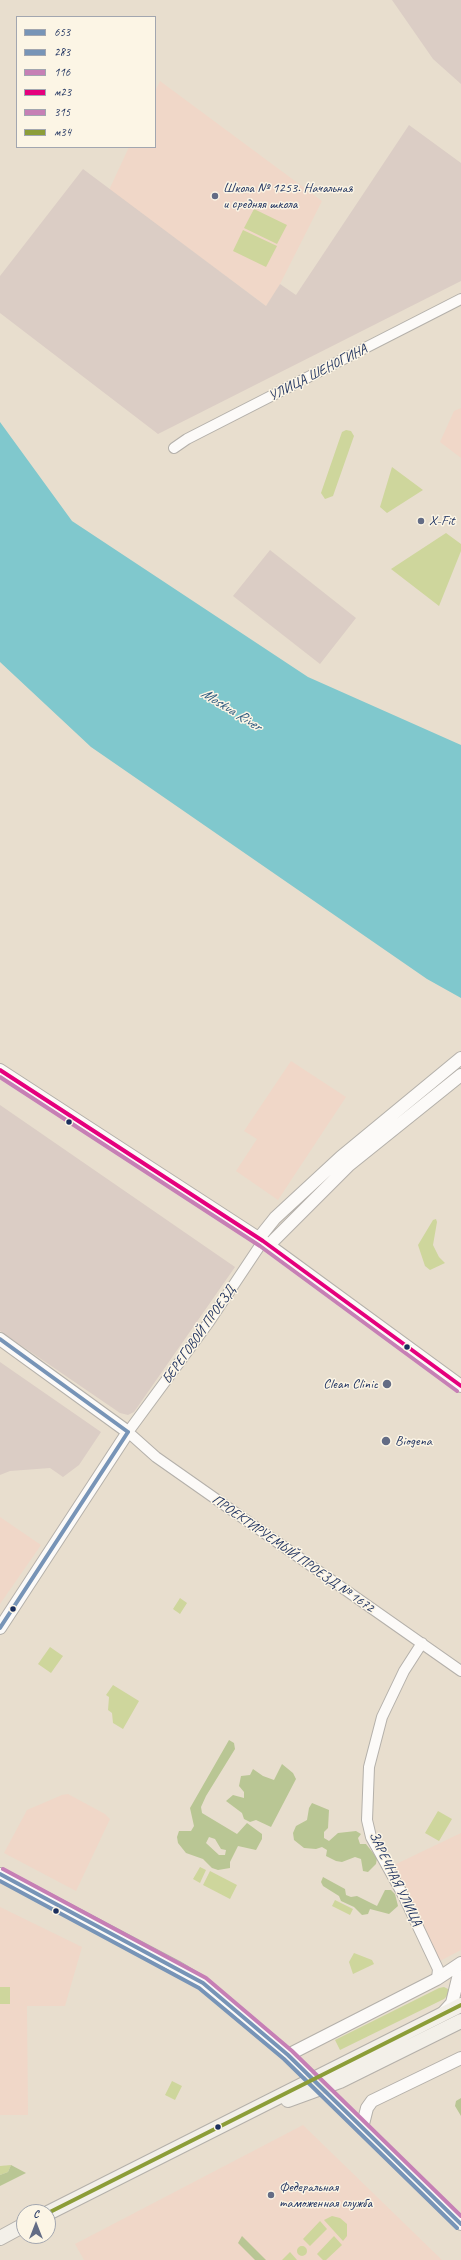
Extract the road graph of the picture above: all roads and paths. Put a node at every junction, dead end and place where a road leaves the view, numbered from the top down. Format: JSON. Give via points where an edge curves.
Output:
{"nodes":[{"id":1,"x":461,"y":299,"type":"edge"},
{"id":2,"x":174,"y":448,"type":"dead end"},
{"id":3,"x":461,"y":1058,"type":"edge"},
{"id":4,"x":0,"y":1070,"type":"edge"},
{"id":5,"x":461,"y":1075,"type":"edge"},
{"id":6,"x":263,"y":1241,"type":"junction"},
{"id":7,"x":0,"y":1339,"type":"edge"},
{"id":8,"x":461,"y":1386,"type":"edge"},
{"id":9,"x":128,"y":1432,"type":"junction"},
{"id":10,"x":0,"y":1628,"type":"edge"},
{"id":11,"x":422,"y":1643,"type":"junction"},
{"id":12,"x":461,"y":1671,"type":"edge"},
{"id":13,"x":0,"y":1874,"type":"edge"},
{"id":14,"x":461,"y":1963,"type":"edge"},
{"id":15,"x":461,"y":1966,"type":"edge"},
{"id":16,"x":437,"y":1979,"type":"junction"},
{"id":17,"x":459,"y":1985,"type":"edge"},
{"id":18,"x":461,"y":2005,"type":"edge"},
{"id":19,"x":442,"y":2015,"type":"junction"},
{"id":20,"x":461,"y":2021,"type":"edge"},
{"id":21,"x":455,"y":2027,"type":"edge"},
{"id":22,"x":288,"y":2055,"type":"junction"},
{"id":23,"x":461,"y":2058,"type":"edge"},
{"id":24,"x":317,"y":2083,"type":"junction"},
{"id":25,"x":362,"y":2128,"type":"junction"},
{"id":26,"x":56,"y":2209,"type":"edge"},
{"id":27,"x":461,"y":2224,"type":"edge"},
{"id":28,"x":16,"y":2229,"type":"edge"},
{"id":29,"x":0,"y":2238,"type":"edge"}],
"edges":[{"from":1,"to":2,"type":"street","name":"УЛИЦА ШЕНОГИНА"},
{"from":3,"to":6,"type":"street","via":[[341,1157],[275,1218]]},
{"from":4,"to":6,"type":"street"},
{"from":5,"to":6,"type":"street","via":[[349,1165]]},
{"from":6,"to":8,"type":"street"},
{"from":6,"to":9,"type":"street","name":"БЕРЕГОВОЙ ПРОЕЗД","via":[[209,1322]]},
{"from":7,"to":9,"type":"street"},
{"from":9,"to":10,"type":"street","name":"БЕРЕГОВОЙ ПРОЕЗД"},
{"from":9,"to":11,"type":"street","name":"ПРОЕКТИРУЕМЫЙ ПРОЕЗД № 1672","via":[[156,1457]]},
{"from":11,"to":12,"type":"street","name":"ПРОЕКТИРУЕМЫЙ ПРОЕЗД № 1672"},
{"from":11,"to":16,"type":"street","name":"ЗАРЕЧНАЯ УЛИЦА","via":[[404,1671],[382,1717],[369,1766],[368,1820],[371,1837],[402,1893],[438,1969]]},
{"from":13,"to":22,"type":"street","via":[[203,1983]]},
{"from":14,"to":16,"type":"street"},
{"from":15,"to":17,"type":"street"},
{"from":16,"to":17,"type":"street"},
{"from":16,"to":22,"type":"street"},
{"from":17,"to":19,"type":"street","via":[[452,2003]]},
{"from":18,"to":19,"type":"main road"},
{"from":19,"to":24,"type":"main road"},
{"from":20,"to":21,"type":"main road"},
{"from":21,"to":24,"type":"main road","via":[[340,2081]]},
{"from":22,"to":24,"type":"street"},
{"from":23,"to":25,"type":"street","via":[[372,2101],[366,2108]]},
{"from":24,"to":25,"type":"street"},
{"from":24,"to":26,"type":"main road","via":[[218,2126]]},
{"from":25,"to":27,"type":"street"},
{"from":28,"to":29,"type":"main road"}]}
